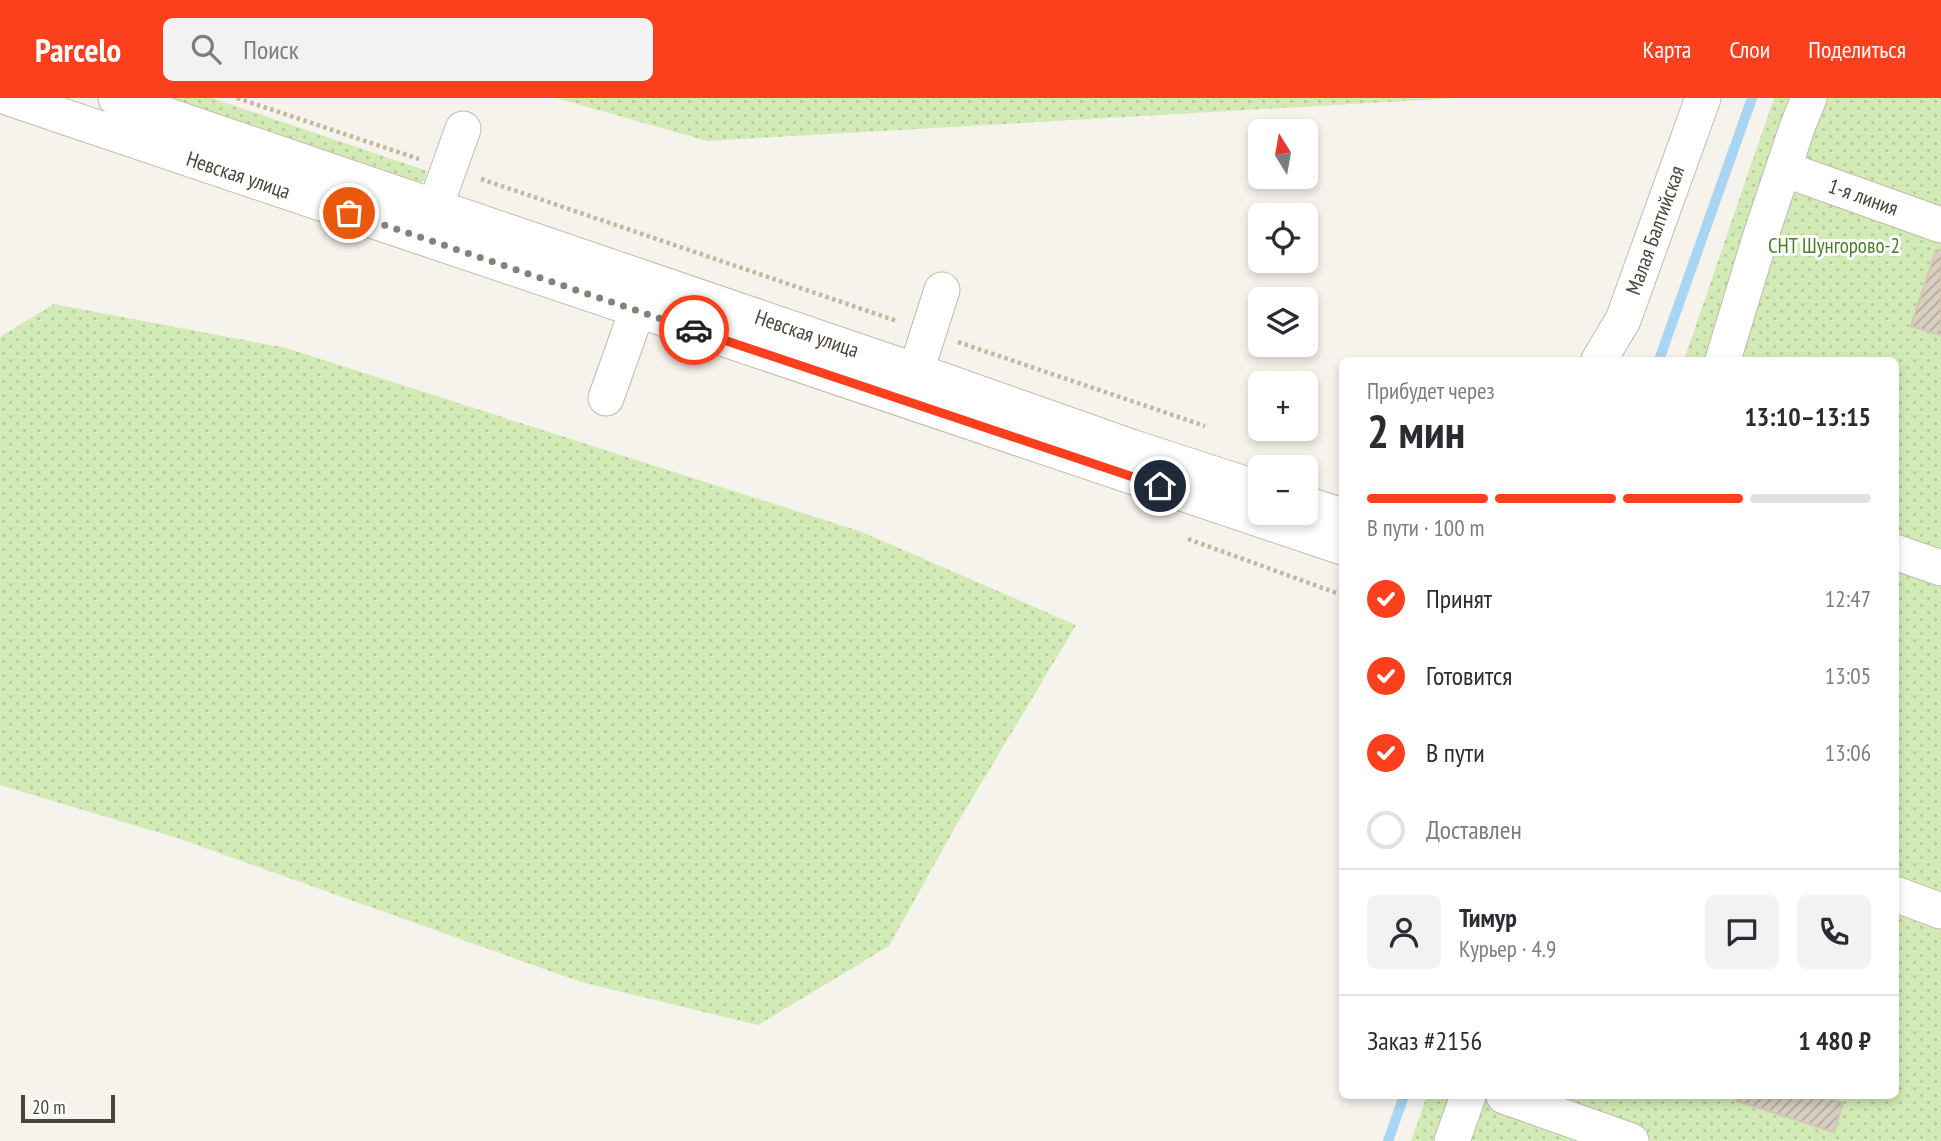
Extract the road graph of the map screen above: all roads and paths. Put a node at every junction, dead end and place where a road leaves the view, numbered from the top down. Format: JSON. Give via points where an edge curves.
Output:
{"nodes":[{"id":1,"x":9,"y":98,"type":"edge"},
{"id":2,"x":116,"y":98,"type":"edge"},
{"id":3,"x":237,"y":98,"type":"edge"},
{"id":4,"x":1703,"y":98,"type":"edge"},
{"id":5,"x":1809,"y":98,"type":"edge"},
{"id":6,"x":463,"y":129,"type":"dead end"},
{"id":7,"x":430,"y":162,"type":"dead end"},
{"id":8,"x":1784,"y":169,"type":"junction"},
{"id":9,"x":476,"y":177,"type":"dead end"},
{"id":10,"x":435,"y":208,"type":"junction"},
{"id":11,"x":1941,"y":225,"type":"edge"},
{"id":12,"x":942,"y":290,"type":"dead end"},
{"id":13,"x":637,"y":311,"type":"junction"},
{"id":14,"x":929,"y":332,"type":"junction"},
{"id":15,"x":1601,"y":357,"type":"edge"},
{"id":16,"x":1724,"y":357,"type":"edge"},
{"id":17,"x":916,"y":371,"type":"junction"},
{"id":18,"x":606,"y":398,"type":"dead end"},
{"id":19,"x":1205,"y":426,"type":"dead end"},
{"id":20,"x":1248,"y":485,"type":"edge"},
{"id":21,"x":1318,"y":508,"type":"edge"},
{"id":22,"x":1339,"y":515,"type":"edge"},
{"id":23,"x":1188,"y":539,"type":"dead end"},
{"id":24,"x":1339,"y":546,"type":"edge"},
{"id":25,"x":1899,"y":553,"type":"edge"},
{"id":26,"x":1941,"y":568,"type":"edge"},
{"id":27,"x":1339,"y":594,"type":"edge"},
{"id":28,"x":1899,"y":895,"type":"edge"},
{"id":29,"x":1941,"y":911,"type":"edge"},
{"id":30,"x":1467,"y":1099,"type":"edge"},
{"id":31,"x":1512,"y":1099,"type":"edge"},
{"id":32,"x":1452,"y":1141,"type":"edge"},
{"id":33,"x":1631,"y":1141,"type":"edge"}],
"edges":[{"from":1,"to":13,"type":"street","name":"Невская улица"},
{"from":2,"to":10,"type":"street","name":"Невская улица"},
{"from":3,"to":7,"type":"path"},
{"from":4,"to":15,"type":"street","name":"Малая Балтийская","via":[[1623,320]]},
{"from":5,"to":8,"type":"street"},
{"from":6,"to":10,"type":"street"},
{"from":8,"to":11,"type":"street","name":"1-я линия"},
{"from":8,"to":16,"type":"street"},
{"from":9,"to":14,"type":"path"},
{"from":10,"to":17,"type":"street","name":"Невская улица"},
{"from":12,"to":14,"type":"street"},
{"from":13,"to":18,"type":"street"},
{"from":13,"to":24,"type":"street","name":"Невская улица"},
{"from":14,"to":17,"type":"street"},
{"from":14,"to":19,"type":"path"},
{"from":17,"to":20,"type":"street","name":"Невская улица"},
{"from":21,"to":22,"type":"street"},
{"from":23,"to":27,"type":"path"},
{"from":25,"to":26,"type":"street"},
{"from":28,"to":29,"type":"street"},
{"from":30,"to":32,"type":"street"},
{"from":31,"to":33,"type":"street"}]}
